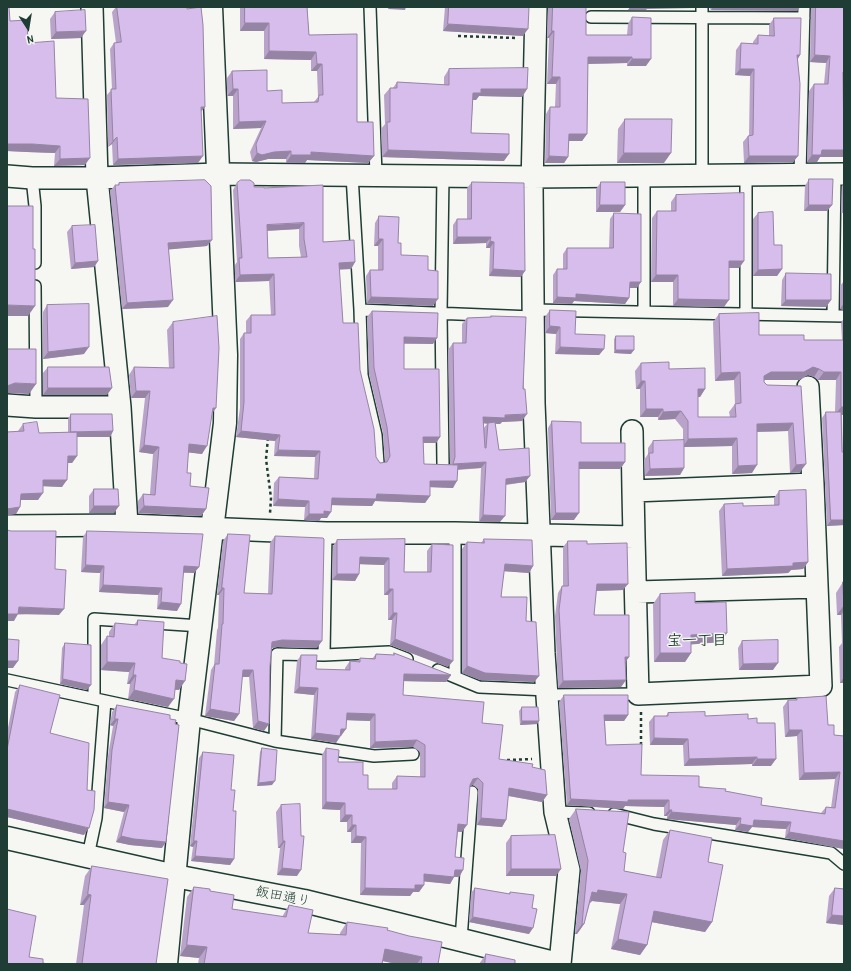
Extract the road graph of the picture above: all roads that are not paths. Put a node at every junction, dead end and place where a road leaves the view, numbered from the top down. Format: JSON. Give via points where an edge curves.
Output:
{"nodes":[{"id":1,"x":92,"y":7,"type":"edge"},
{"id":2,"x":211,"y":7,"type":"edge"},
{"id":3,"x":370,"y":7,"type":"edge"},
{"id":4,"x":536,"y":7,"type":"edge"},
{"id":5,"x":702,"y":12,"type":"edge"},
{"id":6,"x":804,"y":12,"type":"edge"},
{"id":7,"x":592,"y":17,"type":"dead end"},
{"id":8,"x":219,"y":174,"type":"junction"},
{"id":9,"x":702,"y":174,"type":"junction"},
{"id":10,"x":840,"y":174,"type":"edge"},
{"id":11,"x":352,"y":175,"type":"junction"},
{"id":12,"x":376,"y":175,"type":"junction"},
{"id":13,"x":644,"y":175,"type":"junction"},
{"id":14,"x":800,"y":175,"type":"junction"},
{"id":15,"x":7,"y":176,"type":"edge"},
{"id":16,"x":443,"y":176,"type":"junction"},
{"id":17,"x":746,"y":176,"type":"junction"},
{"id":18,"x":532,"y":177,"type":"junction"},
{"id":19,"x":32,"y":178,"type":"junction"},
{"id":20,"x":97,"y":178,"type":"junction"},
{"id":21,"x":360,"y":310,"type":"junction"},
{"id":22,"x":644,"y":312,"type":"junction"},
{"id":23,"x":441,"y":313,"type":"junction"},
{"id":24,"x":532,"y":314,"type":"junction"},
{"id":25,"x":746,"y":314,"type":"junction"},
{"id":26,"x":833,"y":316,"type":"junction"},
{"id":27,"x":844,"y":316,"type":"edge"},
{"id":28,"x":801,"y":387,"type":"edge"},
{"id":29,"x":7,"y":405,"type":"edge"},
{"id":30,"x":36,"y":407,"type":"junction"},
{"id":31,"x":120,"y":407,"type":"junction"},
{"id":32,"x":632,"y":431,"type":"dead end"},
{"id":33,"x":378,"y":463,"type":"edge"},
{"id":34,"x":443,"y":464,"type":"edge"},
{"id":35,"x":813,"y":484,"type":"junction"},
{"id":36,"x":633,"y":491,"type":"junction"},
{"id":37,"x":127,"y":525,"type":"junction"},
{"id":38,"x":7,"y":526,"type":"edge"},
{"id":39,"x":212,"y":528,"type":"junction"},
{"id":40,"x":326,"y":533,"type":"junction"},
{"id":41,"x":455,"y":533,"type":"junction"},
{"id":42,"x":540,"y":535,"type":"junction"},
{"id":43,"x":634,"y":537,"type":"junction"},
{"id":44,"x":816,"y":587,"type":"junction"},
{"id":45,"x":637,"y":592,"type":"junction"},
{"id":46,"x":201,"y":626,"type":"junction"},
{"id":47,"x":324,"y":655,"type":"junction"},
{"id":48,"x":455,"y":676,"type":"junction"},
{"id":49,"x":7,"y":680,"type":"edge"},
{"id":50,"x":548,"y":692,"type":"junction"},
{"id":51,"x":640,"y":694,"type":"junction"},
{"id":52,"x":94,"y":698,"type":"junction"},
{"id":53,"x":106,"y":701,"type":"junction"},
{"id":54,"x":189,"y":719,"type":"junction"},
{"id":55,"x":275,"y":741,"type":"junction"},
{"id":56,"x":413,"y":754,"type":"dead end"},
{"id":57,"x":472,"y":792,"type":"edge"},
{"id":58,"x":555,"y":812,"type":"junction"},
{"id":59,"x":7,"y":838,"type":"edge"},
{"id":60,"x":88,"y":856,"type":"junction"},
{"id":61,"x":844,"y":864,"type":"edge"},
{"id":62,"x":175,"y":876,"type":"junction"},
{"id":63,"x":460,"y":939,"type":"junction"},
{"id":64,"x":166,"y":964,"type":"edge"},
{"id":65,"x":559,"y":964,"type":"edge"}],
"edges":[{"from":1,"to":20,"type":"street"},
{"from":2,"to":8,"type":"street"},
{"from":3,"to":12,"type":"lane"},
{"from":4,"to":18,"type":"street"},
{"from":5,"to":6,"type":"lane"},
{"from":5,"to":7,"type":"lane"},
{"from":5,"to":9,"type":"lane"},
{"from":6,"to":14,"type":"lane"},
{"from":8,"to":11,"type":"street"},
{"from":8,"to":20,"type":"street"},
{"from":8,"to":39,"type":"street","via":[[226,355],[225,423]]},
{"from":9,"to":13,"type":"street"},
{"from":9,"to":17,"type":"street"},
{"from":10,"to":14,"type":"street"},
{"from":10,"to":26,"type":"lane"},
{"from":11,"to":12,"type":"street"},
{"from":11,"to":21,"type":"lane"},
{"from":12,"to":16,"type":"street"},
{"from":13,"to":18,"type":"street"},
{"from":13,"to":22,"type":"lane"},
{"from":14,"to":17,"type":"street"},
{"from":15,"to":19,"type":"street"},
{"from":16,"to":18,"type":"street"},
{"from":16,"to":23,"type":"lane"},
{"from":17,"to":25,"type":"lane"},
{"from":18,"to":24,"type":"street"},
{"from":19,"to":20,"type":"street"},
{"from":19,"to":30,"type":"lane","via":[[35,206]]},
{"from":20,"to":31,"type":"street"},
{"from":21,"to":23,"type":"lane"},
{"from":21,"to":33,"type":"lane","via":[[362,375],[376,435]]},
{"from":22,"to":24,"type":"lane"},
{"from":22,"to":25,"type":"lane"},
{"from":23,"to":24,"type":"lane"},
{"from":23,"to":34,"type":"lane"},
{"from":24,"to":42,"type":"street"},
{"from":25,"to":26,"type":"lane"},
{"from":26,"to":27,"type":"lane"},
{"from":28,"to":35,"type":"street"},
{"from":29,"to":30,"type":"street"},
{"from":30,"to":31,"type":"street"},
{"from":31,"to":37,"type":"street"},
{"from":32,"to":36,"type":"street"},
{"from":35,"to":36,"type":"street"},
{"from":35,"to":44,"type":"street"},
{"from":36,"to":43,"type":"street"},
{"from":37,"to":38,"type":"street"},
{"from":37,"to":39,"type":"street"},
{"from":39,"to":40,"type":"street"},
{"from":39,"to":46,"type":"street"},
{"from":40,"to":41,"type":"street"},
{"from":40,"to":47,"type":"lane"},
{"from":41,"to":42,"type":"street"},
{"from":41,"to":48,"type":"lane"},
{"from":42,"to":43,"type":"street"},
{"from":42,"to":50,"type":"street"},
{"from":43,"to":45,"type":"street"},
{"from":44,"to":45,"type":"street"},
{"from":44,"to":51,"type":"street","via":[[821,686]]},
{"from":45,"to":51,"type":"street"},
{"from":46,"to":52,"type":"lane","via":[[94,619]]},
{"from":46,"to":54,"type":"street"},
{"from":47,"to":48,"type":"lane","via":[[389,652]]},
{"from":47,"to":55,"type":"lane","via":[[278,654]]},
{"from":48,"to":50,"type":"lane","via":[[479,687]]},
{"from":49,"to":52,"type":"lane"},
{"from":50,"to":51,"type":"lane"},
{"from":50,"to":58,"type":"street"},
{"from":52,"to":53,"type":"lane"},
{"from":53,"to":54,"type":"lane"},
{"from":53,"to":60,"type":"lane","via":[[96,818]]},
{"from":54,"to":55,"type":"lane"},
{"from":54,"to":62,"type":"street"},
{"from":55,"to":56,"type":"lane","via":[[374,756]]},
{"from":57,"to":63,"type":"lane"},
{"from":58,"to":61,"type":"lane","via":[[616,814],[654,824],[831,853]]},
{"from":58,"to":65,"type":"street","via":[[569,870]]},
{"from":59,"to":60,"type":"street","name":"飯田通り"},
{"from":60,"to":62,"type":"street","name":"飯田通り"},
{"from":62,"to":63,"type":"street","name":"飯田通り","via":[[304,901]]},
{"from":62,"to":64,"type":"street"},
{"from":63,"to":65,"type":"street","name":"飯田通り"}]}
